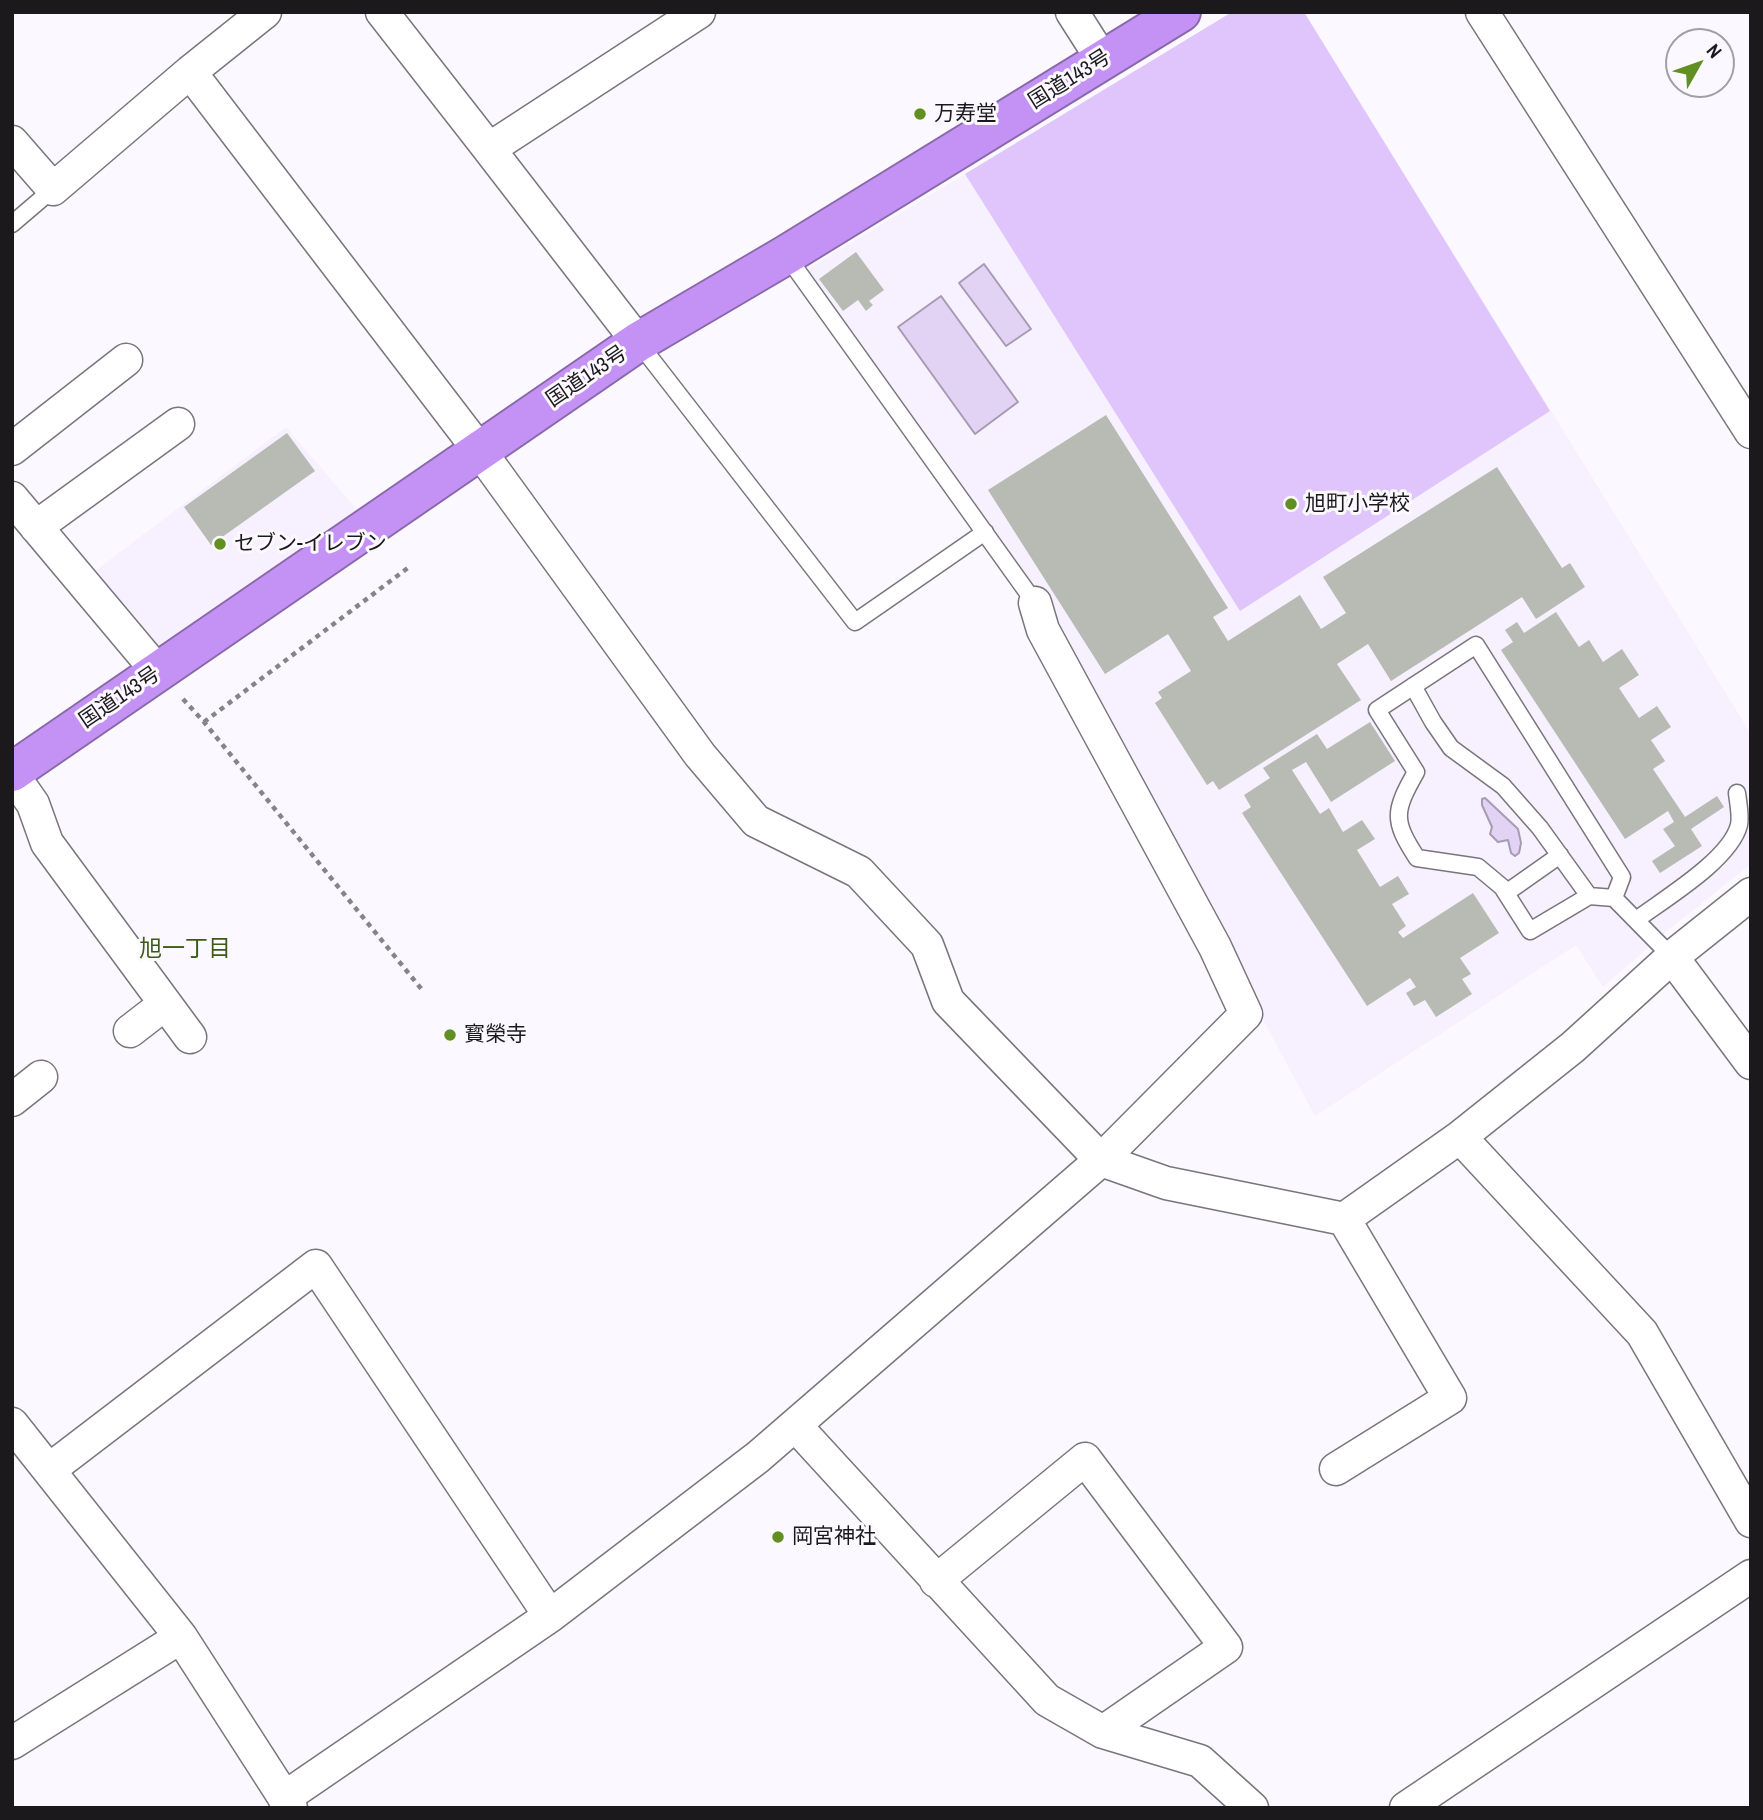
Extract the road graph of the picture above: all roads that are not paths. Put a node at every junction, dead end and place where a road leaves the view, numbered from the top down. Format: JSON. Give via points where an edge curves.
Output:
{"nodes":[{"id":1,"x":265,"y":12,"type":"edge"},
{"id":2,"x":382,"y":12,"type":"edge"},
{"id":3,"x":699,"y":12,"type":"edge"},
{"id":4,"x":1072,"y":12,"type":"edge"},
{"id":5,"x":1181,"y":12,"type":"edge"},
{"id":6,"x":1482,"y":12,"type":"edge"},
{"id":7,"x":1102,"y":59,"type":"junction"},
{"id":8,"x":190,"y":72,"type":"junction"},
{"id":9,"x":12,"y":142,"type":"edge"},
{"id":10,"x":489,"y":149,"type":"junction"},
{"id":11,"x":53,"y":189,"type":"junction"},
{"id":12,"x":12,"y":224,"type":"edge"},
{"id":13,"x":786,"y":255,"type":"junction"},
{"id":14,"x":638,"y":342,"type":"junction"},
{"id":15,"x":126,"y":360,"type":"dead end"},
{"id":16,"x":178,"y":424,"type":"dead end"},
{"id":17,"x":1751,"y":432,"type":"edge"},
{"id":18,"x":12,"y":449,"type":"edge"},
{"id":19,"x":479,"y":450,"type":"junction"},
{"id":20,"x":12,"y":498,"type":"edge"},
{"id":21,"x":36,"y":527,"type":"junction"},
{"id":22,"x":985,"y":532,"type":"junction"},
{"id":23,"x":1035,"y":603,"type":"joint"},
{"id":24,"x":158,"y":672,"type":"junction"},
{"id":25,"x":1413,"y":686,"type":"junction"},
{"id":26,"x":12,"y":773,"type":"edge"},
{"id":27,"x":1737,"y":793,"type":"dead end"},
{"id":28,"x":1560,"y":855,"type":"junction"},
{"id":29,"x":1506,"y":893,"type":"junction"},
{"id":30,"x":1751,"y":894,"type":"edge"},
{"id":31,"x":1589,"y":896,"type":"junction"},
{"id":32,"x":1614,"y":898,"type":"junction"},
{"id":33,"x":1636,"y":920,"type":"junction"},
{"id":34,"x":1672,"y":957,"type":"junction"},
{"id":35,"x":165,"y":1004,"type":"junction"},
{"id":36,"x":130,"y":1031,"type":"dead end"},
{"id":37,"x":190,"y":1037,"type":"dead end"},
{"id":38,"x":1751,"y":1063,"type":"edge"},
{"id":39,"x":41,"y":1077,"type":"dead end"},
{"id":40,"x":16,"y":1107,"type":"edge"},
{"id":41,"x":1460,"y":1137,"type":"junction"},
{"id":42,"x":1101,"y":1160,"type":"junction"},
{"id":43,"x":1344,"y":1219,"type":"junction"},
{"id":44,"x":12,"y":1424,"type":"edge"},
{"id":45,"x":795,"y":1425,"type":"junction"},
{"id":46,"x":1336,"y":1469,"type":"dead end"},
{"id":47,"x":49,"y":1471,"type":"junction"},
{"id":48,"x":1751,"y":1521,"type":"edge"},
{"id":49,"x":1751,"y":1576,"type":"edge"},
{"id":50,"x":936,"y":1581,"type":"junction"},
{"id":51,"x":550,"y":1616,"type":"junction"},
{"id":52,"x":180,"y":1637,"type":"junction"},
{"id":53,"x":1103,"y":1732,"type":"junction"},
{"id":54,"x":12,"y":1743,"type":"edge"},
{"id":55,"x":288,"y":1803,"type":"edge"},
{"id":56,"x":1252,"y":1808,"type":"edge"},
{"id":57,"x":1406,"y":1808,"type":"edge"}],
"edges":[{"from":1,"to":8,"type":"street"},
{"from":2,"to":10,"type":"street"},
{"from":3,"to":10,"type":"street"},
{"from":4,"to":7,"type":"street"},
{"from":5,"to":7,"type":"highway","name":"国道143号"},
{"from":6,"to":17,"type":"street"},
{"from":7,"to":13,"type":"highway","name":"国道143号"},
{"from":8,"to":11,"type":"street"},
{"from":8,"to":19,"type":"street"},
{"from":9,"to":11,"type":"street"},
{"from":10,"to":14,"type":"street"},
{"from":11,"to":12,"type":"lane"},
{"from":13,"to":14,"type":"highway","name":"国道143号"},
{"from":13,"to":22,"type":"lane"},
{"from":14,"to":19,"type":"highway","name":"国道143号"},
{"from":14,"to":22,"type":"lane","via":[[855,622]]},
{"from":15,"to":18,"type":"street"},
{"from":16,"to":21,"type":"street"},
{"from":19,"to":24,"type":"highway","name":"国道143号"},
{"from":19,"to":42,"type":"street","via":[[700,755],[756,821],[859,872],[927,945],[948,1001]]},
{"from":20,"to":21,"type":"street"},
{"from":21,"to":24,"type":"street"},
{"from":22,"to":23,"type":"lane"},
{"from":23,"to":42,"type":"street","via":[[1043,630],[1215,947],[1246,1014]]},
{"from":24,"to":26,"type":"highway","name":"国道143号"},
{"from":25,"to":28,"type":"lane","via":[[1451,748],[1503,786]]},
{"from":25,"to":29,"type":"lane","via":[[1377,710],[1416,772],[1400,800],[1400,831],[1417,858],[1478,867]]},
{"from":25,"to":32,"type":"lane","via":[[1476,645],[1622,877]]},
{"from":26,"to":35,"type":"street","via":[[33,804],[47,843]]},
{"from":27,"to":33,"type":"lane","via":[[1739,825],[1726,849],[1703,872]]},
{"from":28,"to":29,"type":"lane"},
{"from":28,"to":31,"type":"lane"},
{"from":29,"to":31,"type":"lane","via":[[1530,931]]},
{"from":30,"to":34,"type":"street"},
{"from":31,"to":32,"type":"lane"},
{"from":32,"to":33,"type":"lane"},
{"from":33,"to":34,"type":"lane"},
{"from":34,"to":38,"type":"street"},
{"from":34,"to":41,"type":"street","via":[[1573,1047]]},
{"from":35,"to":36,"type":"street"},
{"from":35,"to":37,"type":"street"},
{"from":39,"to":40,"type":"street"},
{"from":41,"to":43,"type":"street"},
{"from":41,"to":48,"type":"street","via":[[1642,1333]]},
{"from":42,"to":43,"type":"street","via":[[1166,1183]]},
{"from":42,"to":45,"type":"street"},
{"from":43,"to":46,"type":"street","via":[[1450,1398]]},
{"from":44,"to":47,"type":"street"},
{"from":45,"to":50,"type":"street"},
{"from":45,"to":51,"type":"street"},
{"from":47,"to":51,"type":"street","via":[[316,1266]]},
{"from":47,"to":52,"type":"street"},
{"from":49,"to":57,"type":"street"},
{"from":50,"to":53,"type":"street","via":[[1047,1700]]},
{"from":50,"to":53,"type":"street","via":[[1085,1459],[1226,1647]]},
{"from":51,"to":55,"type":"street"},
{"from":52,"to":54,"type":"street"},
{"from":52,"to":55,"type":"street"},
{"from":53,"to":56,"type":"street","via":[[1200,1761]]}]}
